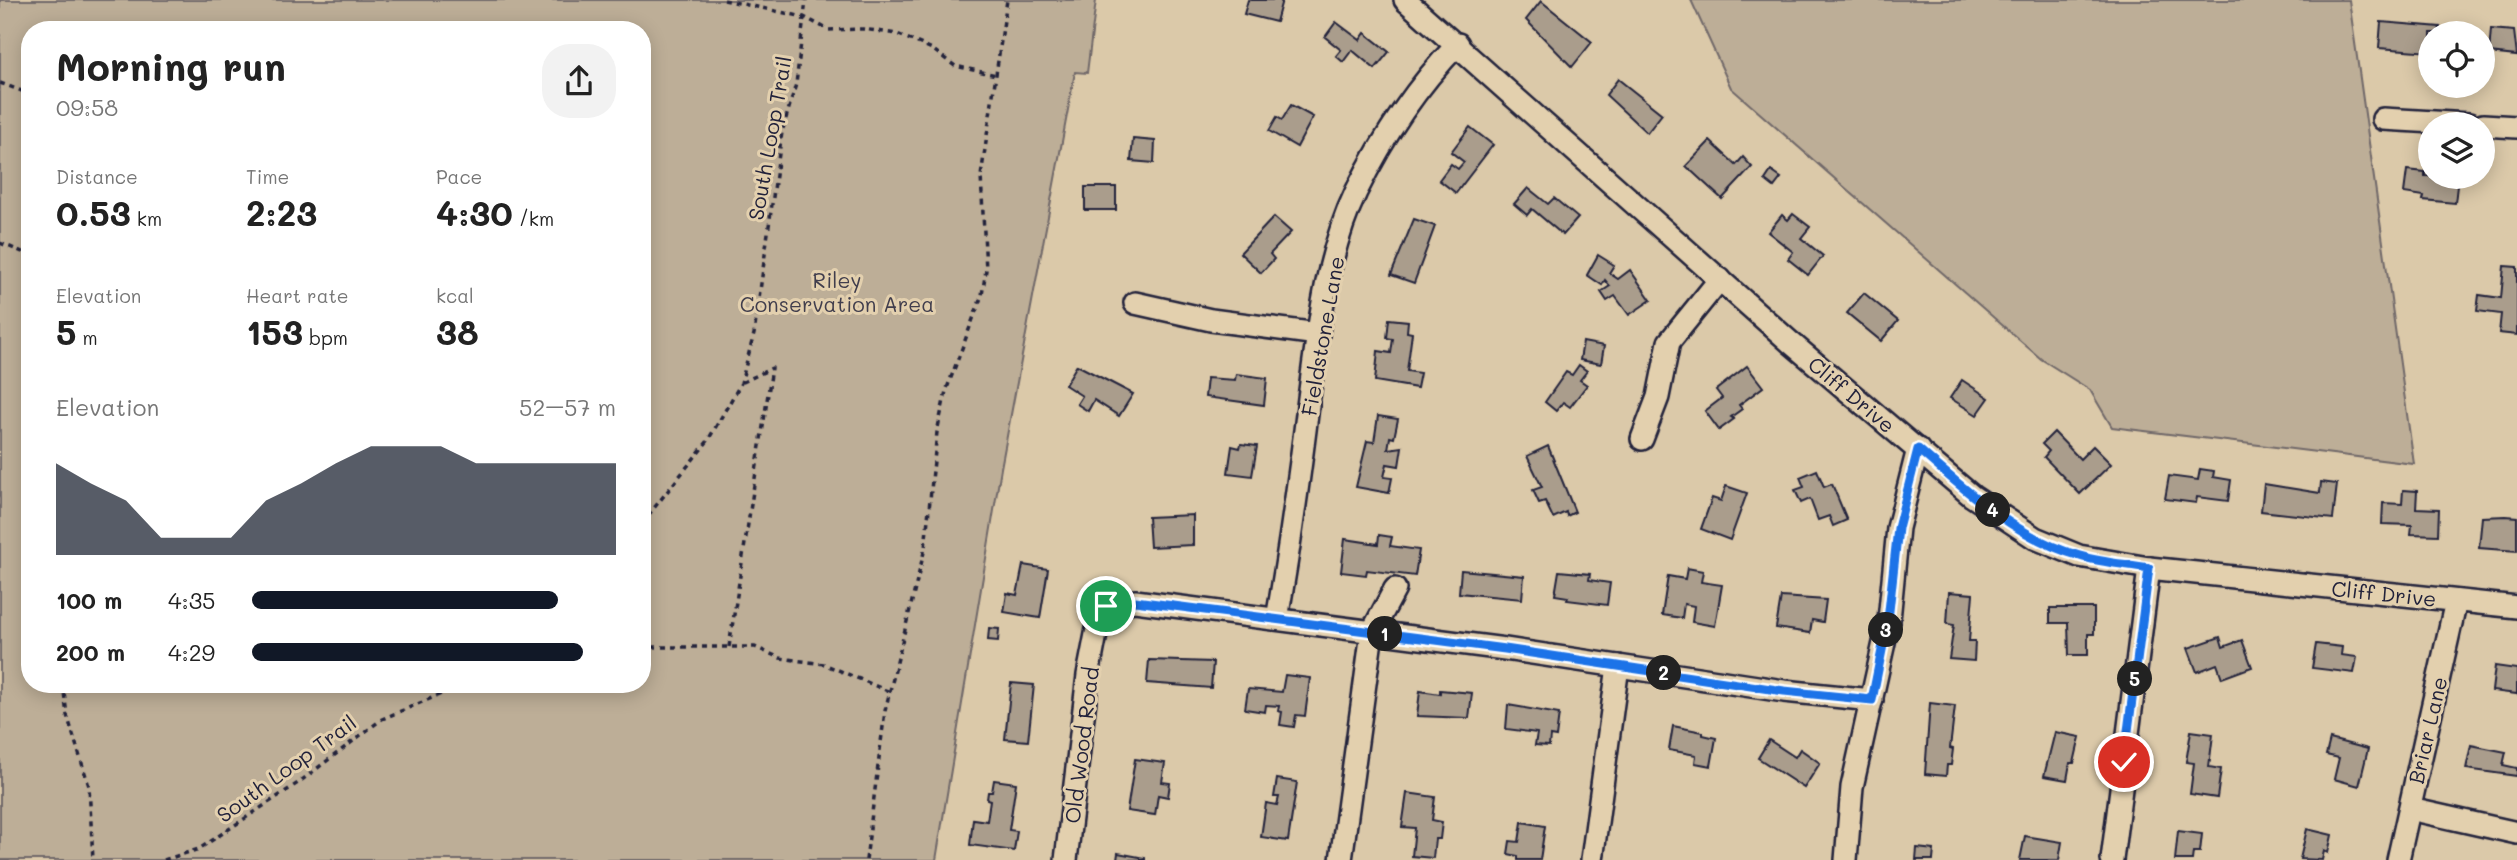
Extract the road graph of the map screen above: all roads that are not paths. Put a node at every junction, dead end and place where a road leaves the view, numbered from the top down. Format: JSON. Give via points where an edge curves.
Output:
{"nodes":[{"id":1,"x":1405,"y":0,"type":"edge"},
{"id":2,"x":1458,"y":44,"type":"junction"},
{"id":3,"x":2383,"y":119,"type":"dead end"},
{"id":4,"x":2418,"y":121,"type":"edge"},
{"id":5,"x":2495,"y":126,"type":"edge"},
{"id":6,"x":2517,"y":127,"type":"edge"},
{"id":7,"x":1720,"y":279,"type":"junction"},
{"id":8,"x":1135,"y":303,"type":"dead end"},
{"id":9,"x":1318,"y":334,"type":"junction"},
{"id":10,"x":1642,"y":439,"type":"dead end"},
{"id":11,"x":1918,"y":449,"type":"junction"},
{"id":12,"x":2149,"y":568,"type":"junction"},
{"id":13,"x":1395,"y":589,"type":"dead end"},
{"id":14,"x":2456,"y":601,"type":"junction"},
{"id":15,"x":2517,"y":607,"type":"edge"},
{"id":16,"x":1277,"y":619,"type":"junction"},
{"id":17,"x":1372,"y":632,"type":"junction"},
{"id":18,"x":1618,"y":666,"type":"junction"},
{"id":19,"x":1872,"y":700,"type":"junction"},
{"id":20,"x":2410,"y":809,"type":"junction"},
{"id":21,"x":2517,"y":833,"type":"edge"},
{"id":22,"x":1066,"y":860,"type":"edge"},
{"id":23,"x":1341,"y":860,"type":"edge"},
{"id":24,"x":1592,"y":860,"type":"edge"},
{"id":25,"x":1846,"y":860,"type":"edge"},
{"id":26,"x":2112,"y":860,"type":"edge"},
{"id":27,"x":2398,"y":860,"type":"edge"}],
"edges":[{"from":1,"to":2,"type":"street","name":"Cliff Drive"},
{"from":2,"to":7,"type":"street","name":"Cliff Drive"},
{"from":2,"to":9,"type":"street","name":"Fieldstone Lane","via":[[1393,127],[1355,194]]},
{"from":3,"to":4,"type":"street"},
{"from":5,"to":6,"type":"street"},
{"from":7,"to":10,"type":"street","via":[[1669,342],[1658,397]]},
{"from":7,"to":11,"type":"street","name":"Cliff Drive"},
{"from":8,"to":9,"type":"street","via":[[1211,320]]},
{"from":9,"to":16,"type":"street","name":"Fieldstone Lane"},
{"from":11,"to":12,"type":"street","name":"Cliff Drive","via":[[1972,496],[2035,538],[2079,556]]},
{"from":11,"to":19,"type":"street","via":[[1898,528],[1888,620]]},
{"from":12,"to":14,"type":"street","name":"Cliff Drive"},
{"from":12,"to":26,"type":"street"},
{"from":13,"to":17,"type":"street"},
{"from":14,"to":15,"type":"street","name":"Cliff Drive"},
{"from":14,"to":20,"type":"street","name":"Briar Lane"},
{"from":16,"to":17,"type":"street","name":"Old Wood Road"},
{"from":16,"to":22,"type":"street","name":"Old Wood Road","via":[[1135,601],[1106,606],[1088,675]]},
{"from":17,"to":18,"type":"street","name":"Old Wood Road"},
{"from":17,"to":23,"type":"street"},
{"from":18,"to":19,"type":"street","name":"Old Wood Road"},
{"from":18,"to":24,"type":"street"},
{"from":19,"to":25,"type":"street","via":[[1852,787]]},
{"from":20,"to":21,"type":"street"},
{"from":20,"to":27,"type":"street","name":"Briar Lane"}]}
